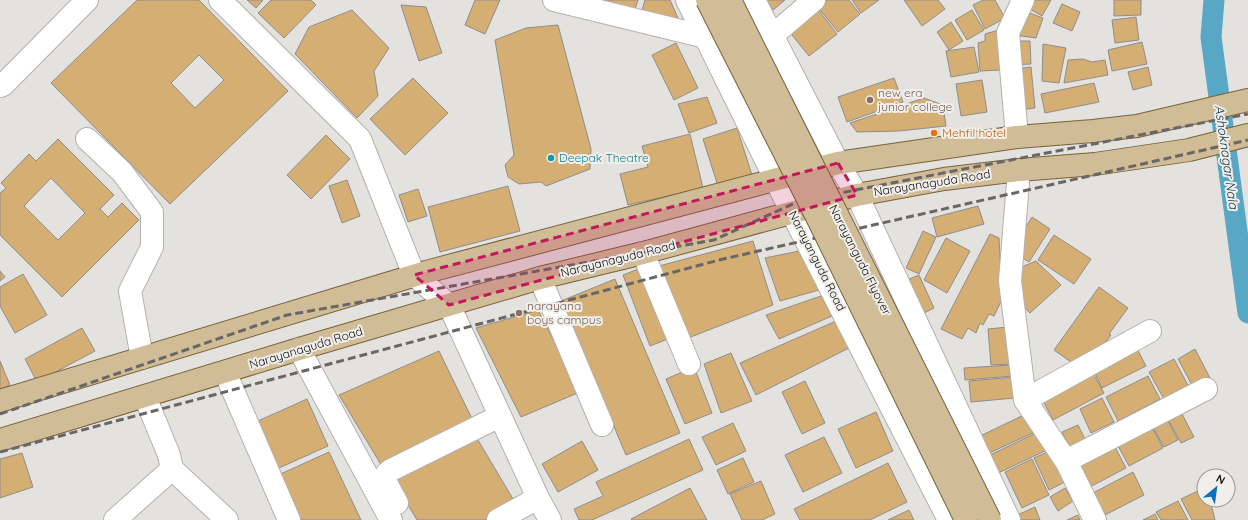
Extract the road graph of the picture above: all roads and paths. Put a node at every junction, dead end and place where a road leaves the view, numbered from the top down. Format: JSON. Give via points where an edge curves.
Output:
{"nodes":[{"id":1,"x":87,"y":0,"type":"edge"},
{"id":2,"x":220,"y":0,"type":"edge"},
{"id":3,"x":554,"y":0,"type":"edge"},
{"id":4,"x":687,"y":0,"type":"edge"},
{"id":5,"x":707,"y":0,"type":"edge"},
{"id":6,"x":730,"y":0,"type":"edge"},
{"id":7,"x":754,"y":0,"type":"edge"},
{"id":8,"x":814,"y":0,"type":"edge"},
{"id":9,"x":1024,"y":0,"type":"edge"},
{"id":10,"x":772,"y":36,"type":"junction"},
{"id":11,"x":706,"y":37,"type":"junction"},
{"id":12,"x":0,"y":86,"type":"edge"},
{"id":13,"x":1248,"y":100,"type":"edge"},
{"id":14,"x":1248,"y":135,"type":"edge"},
{"id":15,"x":1018,"y":137,"type":"junction"},
{"id":16,"x":88,"y":139,"type":"dead end"},
{"id":17,"x":838,"y":163,"type":"junction"},
{"id":18,"x":1019,"y":170,"type":"junction"},
{"id":19,"x":775,"y":178,"type":"junction"},
{"id":20,"x":857,"y":195,"type":"junction"},
{"id":21,"x":792,"y":213,"type":"junction"},
{"id":22,"x":643,"y":253,"type":"junction"},
{"id":23,"x":414,"y":275,"type":"junction"},
{"id":24,"x":540,"y":278,"type":"junction"},
{"id":25,"x":449,"y":305,"type":"junction"},
{"id":26,"x":1150,"y":331,"type":"dead end"},
{"id":27,"x":299,"y":349,"type":"junction"},
{"id":28,"x":142,"y":358,"type":"junction"},
{"id":29,"x":689,"y":364,"type":"dead end"},
{"id":30,"x":225,"y":372,"type":"junction"},
{"id":31,"x":1206,"y":389,"type":"dead end"},
{"id":32,"x":145,"y":396,"type":"junction"},
{"id":33,"x":1025,"y":400,"type":"junction"},
{"id":34,"x":0,"y":401,"type":"edge"},
{"id":35,"x":500,"y":416,"type":"junction"},
{"id":36,"x":602,"y":426,"type":"dead end"},
{"id":37,"x":0,"y":440,"type":"edge"},
{"id":38,"x":1066,"y":461,"type":"junction"},
{"id":39,"x":172,"y":469,"type":"junction"},
{"id":40,"x":538,"y":498,"type":"junction"},
{"id":41,"x":115,"y":520,"type":"edge"},
{"id":42,"x":228,"y":520,"type":"edge"},
{"id":43,"x":289,"y":520,"type":"edge"},
{"id":44,"x":391,"y":520,"type":"edge"},
{"id":45,"x":406,"y":520,"type":"edge"},
{"id":46,"x":498,"y":520,"type":"edge"},
{"id":47,"x":550,"y":520,"type":"edge"},
{"id":48,"x":949,"y":520,"type":"edge"},
{"id":49,"x":966,"y":520,"type":"edge"},
{"id":50,"x":990,"y":520,"type":"edge"},
{"id":51,"x":1009,"y":520,"type":"edge"},
{"id":52,"x":1095,"y":520,"type":"edge"}],
"edges":[{"from":1,"to":12,"type":"street"},
{"from":2,"to":23,"type":"street","via":[[360,139]]},
{"from":3,"to":11,"type":"street"},
{"from":4,"to":11,"type":"street","name":"Narayanguda Road"},
{"from":5,"to":49,"type":"main road","name":"Narayanguda Flyover","bridge":true},
{"from":6,"to":50,"type":"main road","name":"Narayanguda Flyover","bridge":true},
{"from":7,"to":10,"type":"street"},
{"from":8,"to":10,"type":"street"},
{"from":9,"to":15,"type":"street","via":[[1008,33]]},
{"from":10,"to":17,"type":"street"},
{"from":11,"to":19,"type":"street","name":"Narayanguda Road"},
{"from":13,"to":15,"type":"main road","via":[[1137,126]]},
{"from":14,"to":18,"type":"main road","name":"Narayanaguda Road","via":[[1189,150],[1095,164]]},
{"from":15,"to":17,"type":"main road"},
{"from":16,"to":28,"type":"street","via":[[122,172],[152,212],[152,247],[130,291]]},
{"from":17,"to":19,"type":"main road"},
{"from":17,"to":20,"type":"street"},
{"from":18,"to":20,"type":"main road","name":"Narayanaguda Road","via":[[944,179]]},
{"from":18,"to":33,"type":"street","via":[[1010,281]]},
{"from":19,"to":21,"type":"street","name":"Narayanguda Road"},
{"from":19,"to":23,"type":"main road"},
{"from":20,"to":21,"type":"main road","name":"Narayanaguda Road"},
{"from":20,"to":51,"type":"street"},
{"from":21,"to":22,"type":"main road","name":"Narayanaguda Road"},
{"from":21,"to":48,"type":"street","name":"Narayanguda Road"},
{"from":22,"to":24,"type":"main road","name":"Narayanaguda Road"},
{"from":22,"to":29,"type":"street"},
{"from":23,"to":25,"type":"street"},
{"from":23,"to":28,"type":"main road"},
{"from":24,"to":25,"type":"main road","name":"Narayanaguda Road"},
{"from":24,"to":36,"type":"street"},
{"from":25,"to":27,"type":"main road","name":"Narayanaguda Road"},
{"from":25,"to":35,"type":"street"},
{"from":26,"to":33,"type":"street"},
{"from":27,"to":30,"type":"main road","name":"Narayanaguda Road"},
{"from":27,"to":44,"type":"street"},
{"from":28,"to":34,"type":"main road"},
{"from":30,"to":32,"type":"main road","name":"Narayanaguda Road"},
{"from":30,"to":43,"type":"street"},
{"from":31,"to":38,"type":"street"},
{"from":32,"to":37,"type":"main road","name":"Narayanaguda Road"},
{"from":32,"to":39,"type":"street","via":[[169,455]]},
{"from":33,"to":38,"type":"street"},
{"from":35,"to":40,"type":"street"},
{"from":35,"to":45,"type":"street","via":[[387,473],[384,479]]},
{"from":38,"to":52,"type":"street"},
{"from":39,"to":41,"type":"street"},
{"from":39,"to":42,"type":"street"},
{"from":40,"to":46,"type":"street"},
{"from":40,"to":47,"type":"street"}]}
